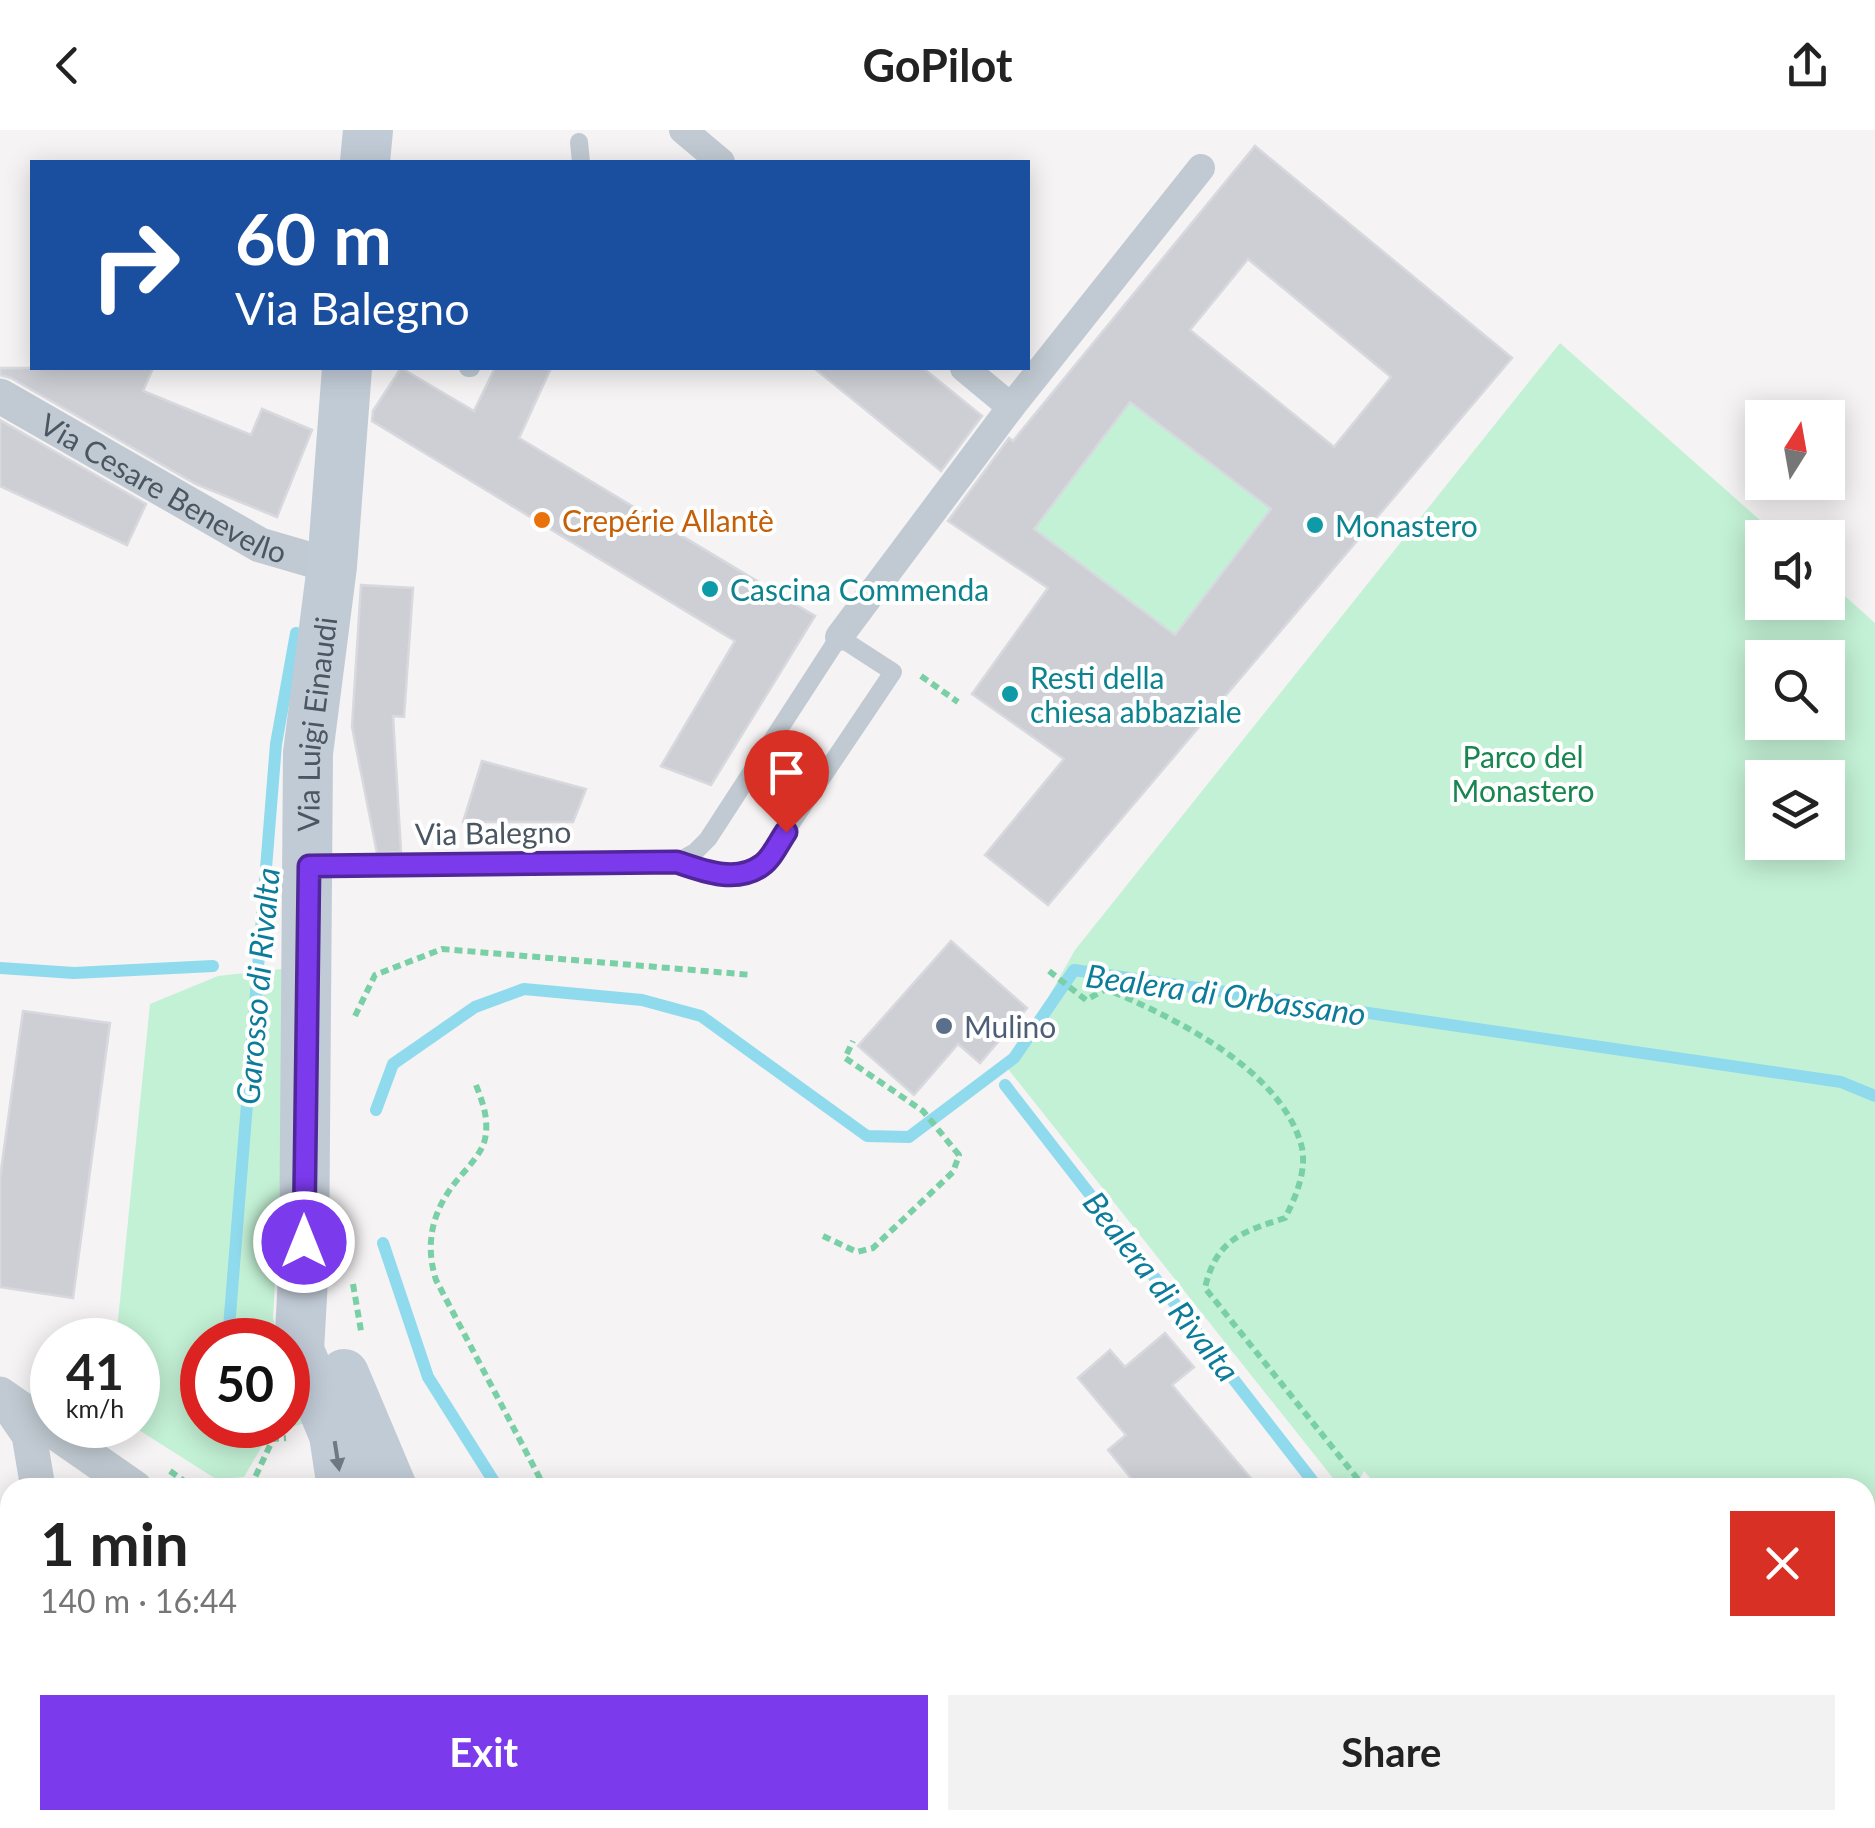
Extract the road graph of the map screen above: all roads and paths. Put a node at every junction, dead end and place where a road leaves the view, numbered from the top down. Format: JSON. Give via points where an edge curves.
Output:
{"nodes":[{"id":1,"x":368,"y":130,"type":"edge"},
{"id":2,"x":683,"y":130,"type":"edge"},
{"id":3,"x":579,"y":142,"type":"dead end"},
{"id":4,"x":365,"y":160,"type":"edge"},
{"id":5,"x":582,"y":160,"type":"edge"},
{"id":6,"x":720,"y":160,"type":"edge"},
{"id":7,"x":1201,"y":168,"type":"dead end"},
{"id":8,"x":347,"y":370,"type":"edge"},
{"id":9,"x":966,"y":370,"type":"edge"},
{"id":10,"x":0,"y":396,"type":"edge"},
{"id":11,"x":1010,"y":407,"type":"junction"},
{"id":12,"x":332,"y":566,"type":"junction"},
{"id":13,"x":840,"y":637,"type":"junction"},
{"id":14,"x":677,"y":862,"type":"junction"},
{"id":15,"x":309,"y":866,"type":"junction"},
{"id":16,"x":1049,"y":971,"type":"dead end"},
{"id":17,"x":752,"y":975,"type":"dead end"},
{"id":18,"x":349,"y":1029,"type":"dead end"},
{"id":19,"x":853,"y":1041,"type":"dead end"},
{"id":20,"x":476,"y":1086,"type":"dead end"},
{"id":21,"x":823,"y":1236,"type":"dead end"},
{"id":22,"x":327,"y":1264,"type":"junction"},
{"id":23,"x":362,"y":1336,"type":"dead end"},
{"id":24,"x":1,"y":1394,"type":"edge"},
{"id":25,"x":334,"y":1435,"type":"junction"},
{"id":26,"x":37,"y":1478,"type":"edge"},
{"id":27,"x":121,"y":1478,"type":"edge"},
{"id":28,"x":255,"y":1478,"type":"edge"},
{"id":29,"x":340,"y":1478,"type":"edge"},
{"id":30,"x":388,"y":1478,"type":"edge"},
{"id":31,"x":541,"y":1478,"type":"edge"},
{"id":32,"x":1356,"y":1478,"type":"edge"}],
"edges":[{"from":1,"to":4,"type":"main road"},
{"from":2,"to":6,"type":"street"},
{"from":3,"to":5,"type":"lane"},
{"from":7,"to":11,"type":"street"},
{"from":8,"to":12,"type":"main road","name":"Via Luigi Einaudi"},
{"from":9,"to":11,"type":"street"},
{"from":10,"to":12,"type":"street","name":"Via Cesare Benevello","via":[[260,545]]},
{"from":11,"to":13,"type":"street"},
{"from":12,"to":15,"type":"main road","name":"Via Luigi Einaudi","via":[[308,753]]},
{"from":13,"to":14,"type":"lane","via":[[708,839]]},
{"from":13,"to":14,"type":"lane","name":"Via Balegno","via":[[893,672],[764,864],[712,874]]},
{"from":14,"to":15,"type":"lane","name":"Via Balegno"},
{"from":15,"to":22,"type":"main road","name":"Via Luigi Einaudi"},
{"from":16,"to":32,"type":"path","via":[[1086,1000],[1106,990],[1166,1014],[1244,1064],[1287,1112],[1302,1147],[1299,1190],[1285,1218],[1244,1231],[1211,1261],[1205,1288]]},
{"from":17,"to":18,"type":"path","via":[[442,948],[376,976]]},
{"from":19,"to":21,"type":"path","via":[[845,1058],[923,1111],[959,1155],[953,1172],[873,1248],[857,1252]]},
{"from":20,"to":31,"type":"path","via":[[486,1111],[484,1142],[439,1208],[429,1241],[431,1264]]},
{"from":22,"to":23,"type":"path"},
{"from":22,"to":25,"type":"main road","name":"Via Luigi Einaudi","via":[[299,1350]]},
{"from":22,"to":30,"type":"main road","name":"Via Luigi Einaudi","via":[[345,1378]]},
{"from":24,"to":26,"type":"street","via":[[30,1434]]},
{"from":24,"to":27,"type":"street"},
{"from":25,"to":28,"type":"path","via":[[273,1439]]},
{"from":25,"to":29,"type":"main road","name":"Via Luigi Einaudi","one_way":true}]}
